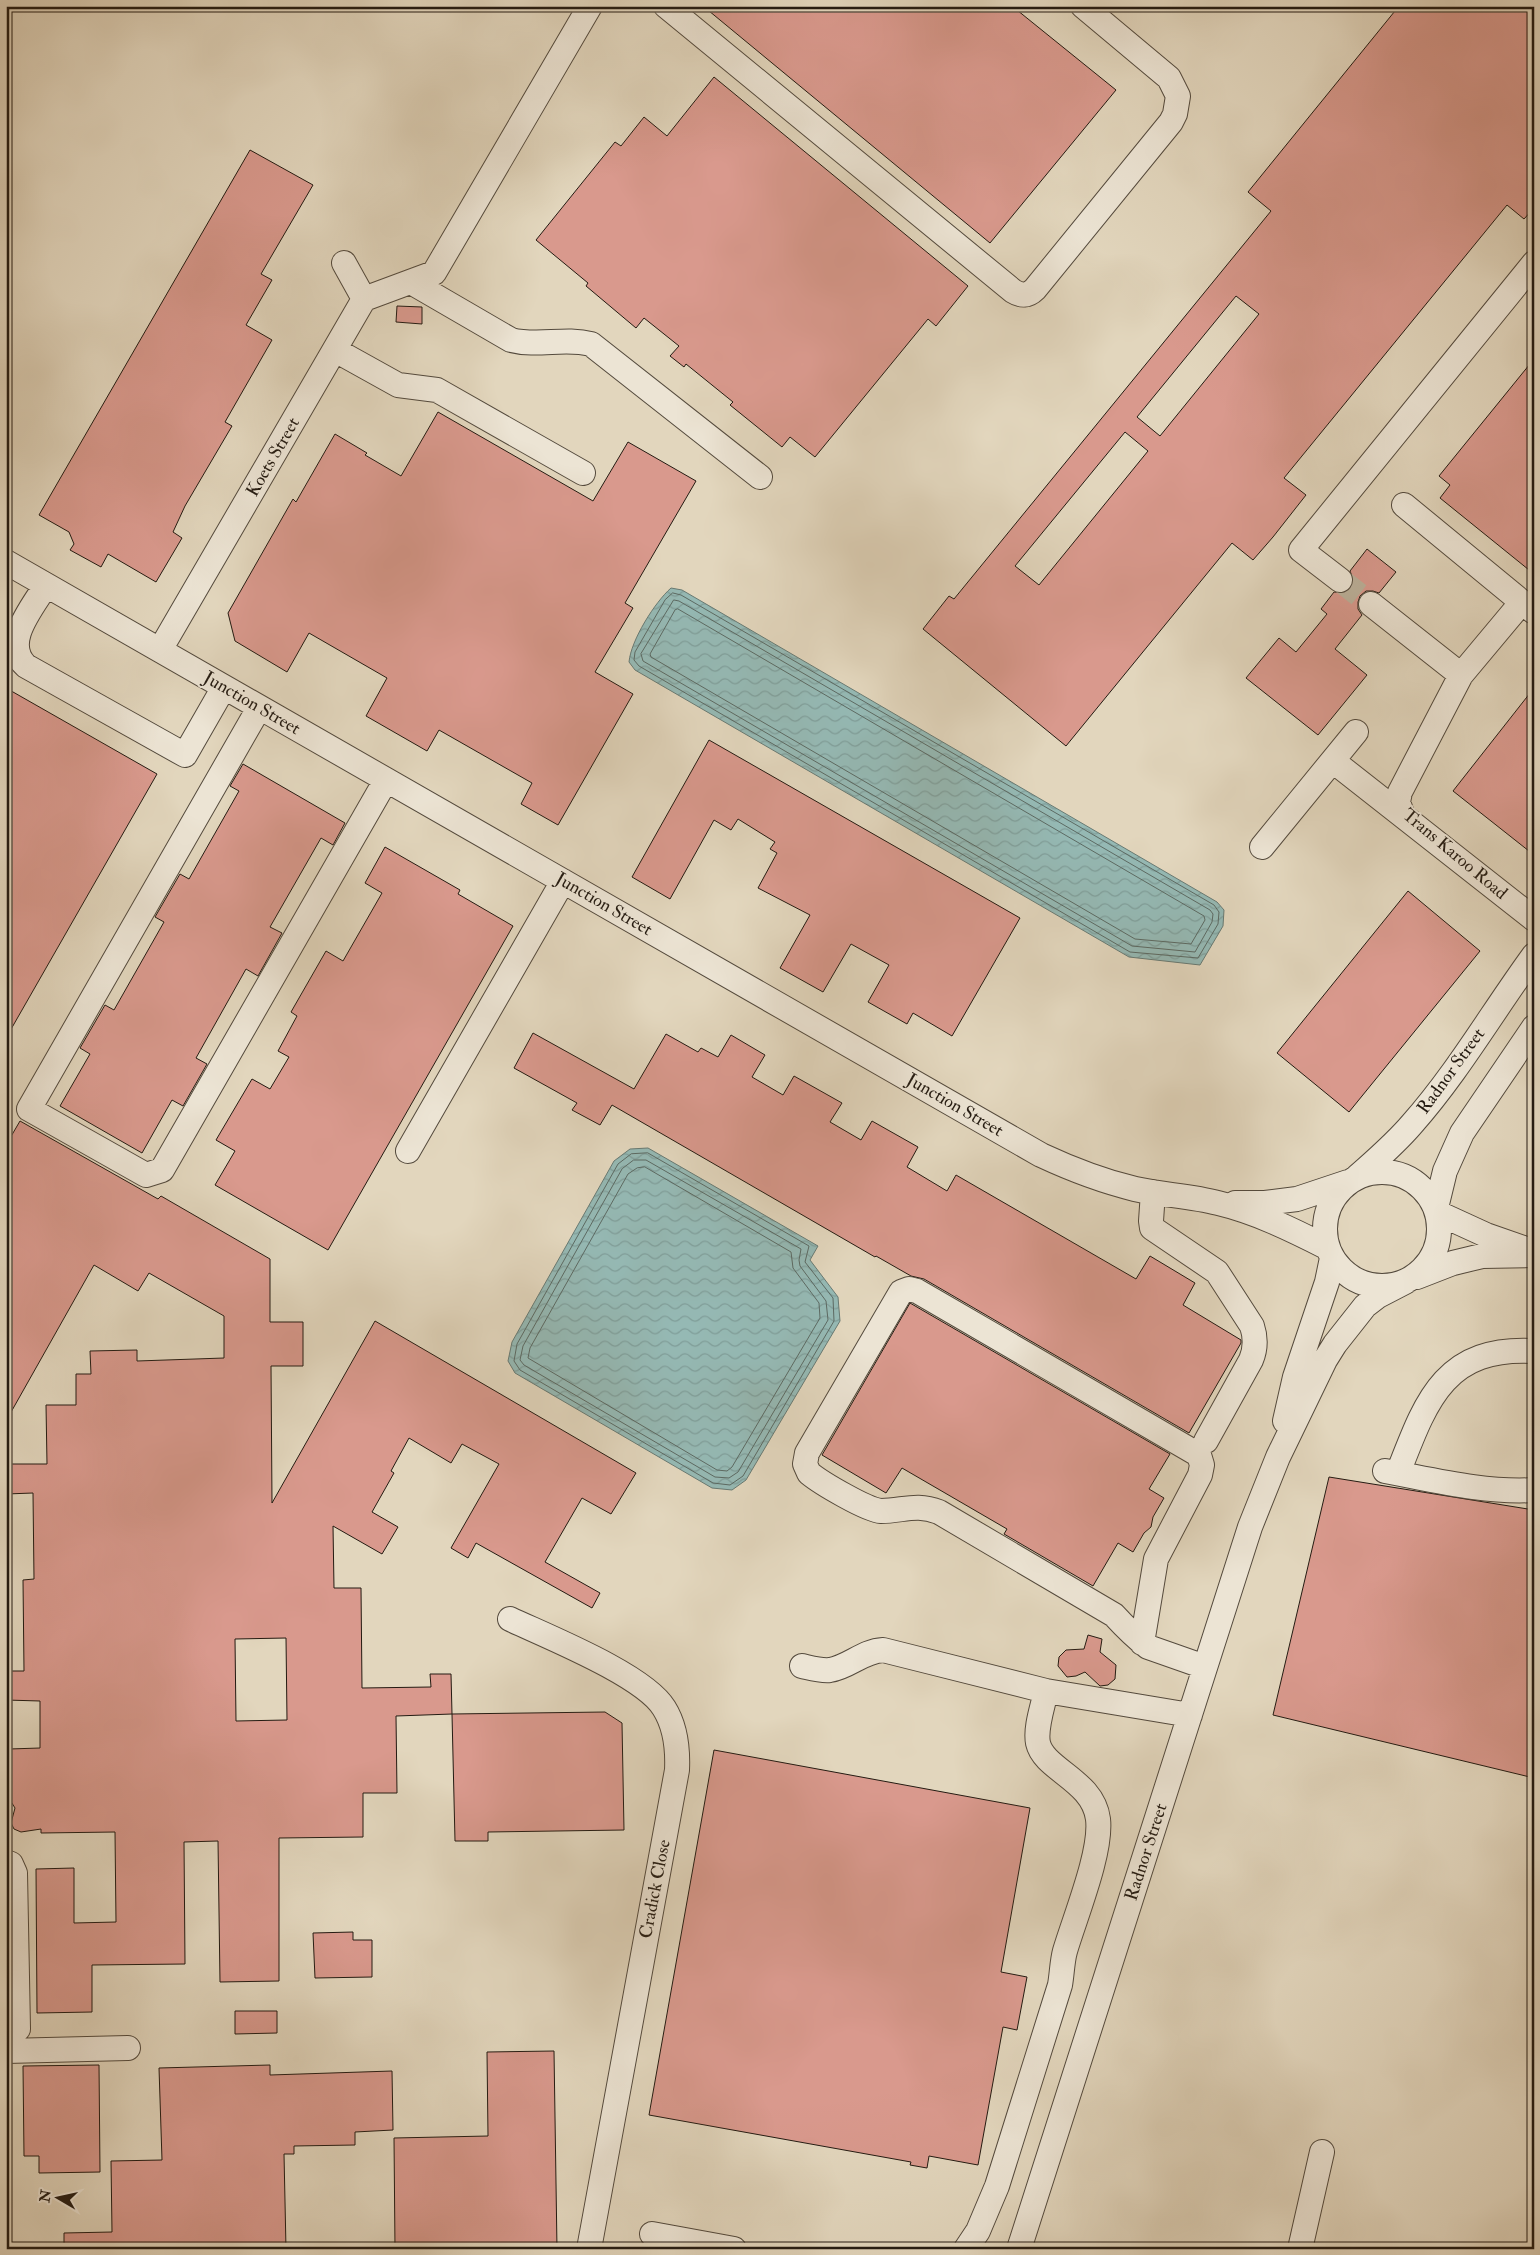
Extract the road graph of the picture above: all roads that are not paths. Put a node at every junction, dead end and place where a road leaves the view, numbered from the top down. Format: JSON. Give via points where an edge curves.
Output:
{"nodes":[{"id":1,"x":590,"y":6,"type":"edge"},
{"id":2,"x":666,"y":6,"type":"edge"},
{"id":3,"x":1083,"y":6,"type":"edge"},
{"id":4,"x":344,"y":263,"type":"dead end"},
{"id":5,"x":1534,"y":263,"type":"edge"},
{"id":6,"x":411,"y":282,"type":"junction"},
{"id":7,"x":364,"y":299,"type":"junction"},
{"id":8,"x":336,"y":350,"type":"junction"},
{"id":9,"x":583,"y":473,"type":"dead end"},
{"id":10,"x":760,"y":477,"type":"dead end"},
{"id":11,"x":1404,"y":505,"type":"dead end"},
{"id":12,"x":6,"y":562,"type":"edge"},
{"id":13,"x":1340,"y":580,"type":"tunnel mouth"},
{"id":14,"x":46,"y":585,"type":"junction"},
{"id":15,"x":1371,"y":604,"type":"tunnel mouth"},
{"id":16,"x":1528,"y":607,"type":"edge"},
{"id":17,"x":160,"y":650,"type":"junction"},
{"id":18,"x":1461,"y":675,"type":"junction"},
{"id":19,"x":224,"y":687,"type":"junction"},
{"id":20,"x":260,"y":708,"type":"junction"},
{"id":21,"x":1356,"y":732,"type":"dead end"},
{"id":22,"x":1332,"y":760,"type":"junction"},
{"id":23,"x":386,"y":780,"type":"junction"},
{"id":24,"x":1403,"y":816,"type":"junction"},
{"id":25,"x":1262,"y":847,"type":"dead end"},
{"id":26,"x":563,"y":881,"type":"junction"},
{"id":27,"x":1534,"y":919,"type":"edge"},
{"id":28,"x":1534,"y":955,"type":"edge"},
{"id":29,"x":1534,"y":1027,"type":"edge"},
{"id":30,"x":408,"y":1151,"type":"dead end"},
{"id":31,"x":1355,"y":1179,"type":"junction"},
{"id":32,"x":1153,"y":1192,"type":"junction"},
{"id":33,"x":1218,"y":1203,"type":"junction"},
{"id":34,"x":1437,"y":1211,"type":"junction"},
{"id":35,"x":1534,"y":1251,"type":"edge"},
{"id":36,"x":1330,"y":1253,"type":"junction"},
{"id":37,"x":1534,"y":1255,"type":"edge"},
{"id":38,"x":1408,"y":1281,"type":"junction"},
{"id":39,"x":1534,"y":1351,"type":"edge"},
{"id":40,"x":1206,"y":1440,"type":"dead end"},
{"id":41,"x":1278,"y":1457,"type":"junction"},
{"id":42,"x":1534,"y":1490,"type":"edge"},
{"id":43,"x":510,"y":1620,"type":"dead end"},
{"id":44,"x":1142,"y":1643,"type":"junction"},
{"id":45,"x":802,"y":1666,"type":"dead end"},
{"id":46,"x":1205,"y":1667,"type":"junction"},
{"id":47,"x":1046,"y":1690,"type":"junction"},
{"id":48,"x":1190,"y":1715,"type":"junction"},
{"id":49,"x":6,"y":1862,"type":"edge"},
{"id":50,"x":6,"y":2030,"type":"edge"},
{"id":51,"x":128,"y":2048,"type":"dead end"},
{"id":52,"x":6,"y":2051,"type":"edge"},
{"id":53,"x":1322,"y":2152,"type":"dead end"},
{"id":54,"x":652,"y":2234,"type":"dead end"},
{"id":55,"x":588,"y":2249,"type":"edge"},
{"id":56,"x":734,"y":2249,"type":"edge"},
{"id":57,"x":966,"y":2249,"type":"edge"},
{"id":58,"x":1019,"y":2249,"type":"edge"},
{"id":59,"x":1300,"y":2249,"type":"edge"}],
"edges":[{"from":1,"to":6,"type":"street","via":[[434,273]]},
{"from":2,"to":3,"type":"street","via":[[1005,285],[1024,295],[1036,289],[1171,122],[1178,105],[1178,96],[1169,78]]},
{"from":4,"to":7,"type":"street"},
{"from":5,"to":13,"type":"street","via":[[1301,550]]},
{"from":6,"to":7,"type":"street"},
{"from":6,"to":10,"type":"street","via":[[511,340],[591,344]]},
{"from":7,"to":8,"type":"street","name":"Koets Street"},
{"from":8,"to":9,"type":"street","via":[[403,387],[437,390]]},
{"from":8,"to":17,"type":"street","name":"Koets Street"},
{"from":11,"to":16,"type":"street"},
{"from":12,"to":14,"type":"street","name":"Junction Street"},
{"from":14,"to":17,"type":"street","name":"Junction Street"},
{"from":14,"to":19,"type":"street","via":[[16,644],[26,666],[185,755]]},
{"from":15,"to":18,"type":"street"},
{"from":16,"to":18,"type":"street","name":"Trans Karoo Road"},
{"from":17,"to":19,"type":"street","name":"Junction Street"},
{"from":18,"to":24,"type":"street","name":"Trans Karoo Road","via":[[1400,792],[1398,802]]},
{"from":19,"to":20,"type":"street","name":"Junction Street"},
{"from":20,"to":23,"type":"street","name":"Junction Street"},
{"from":20,"to":23,"type":"street","via":[[29,1108],[146,1175],[162,1170]]},
{"from":21,"to":22,"type":"street"},
{"from":22,"to":24,"type":"street"},
{"from":22,"to":25,"type":"street"},
{"from":23,"to":26,"type":"street","name":"Junction Street"},
{"from":24,"to":27,"type":"street","name":"Trans Karoo Road"},
{"from":26,"to":30,"type":"street"},
{"from":26,"to":32,"type":"street","name":"Junction Street","via":[[1041,1154],[1096,1179]]},
{"from":28,"to":31,"type":"street","name":"Radnor Street","via":[[1426,1107],[1398,1140]]},
{"from":29,"to":34,"type":"street","via":[[1450,1154]]},
{"from":31,"to":33,"type":"street","name":"Junction Street","via":[[1297,1199]]},
{"from":31,"to":34,"type":"street","via":[[1380,1172],[1404,1176],[1428,1194]]},
{"from":31,"to":36,"type":"street","via":[[1339,1192],[1328,1213],[1326,1236]]},
{"from":32,"to":33,"type":"street","name":"Junction Street"},
{"from":32,"to":40,"type":"street","via":[[1152,1228],[1218,1272],[1255,1334],[1255,1352]]},
{"from":33,"to":36,"type":"street","name":"Junction Street","via":[[1295,1231]]},
{"from":34,"to":35,"type":"street","via":[[1486,1235]]},
{"from":34,"to":38,"type":"street","via":[[1440,1232],[1436,1251],[1426,1268]]},
{"from":36,"to":38,"type":"street","via":[[1341,1269],[1364,1284],[1378,1287]]},
{"from":36,"to":41,"type":"street","name":"Radnor Street","via":[[1327,1282],[1295,1376]]},
{"from":37,"to":38,"type":"street","via":[[1482,1256],[1453,1263]]},
{"from":38,"to":41,"type":"street","name":"Radnor Street","via":[[1371,1301],[1348,1324],[1324,1360]]},
{"from":39,"to":42,"type":"street","via":[[1488,1353],[1472,1359],[1456,1371],[1437,1389],[1392,1472],[1453,1484]]},
{"from":41,"to":46,"type":"street","name":"Radnor Street","via":[[1250,1527]]},
{"from":43,"to":55,"type":"street","name":"Cradick Close","via":[[578,1650],[642,1686],[663,1706],[677,1744],[677,1770]]},
{"from":44,"to":44,"type":"street","via":[[1156,1560],[1200,1474],[1199,1456],[917,1291],[901,1292],[807,1453],[805,1464],[809,1473],[872,1510],[921,1506],[939,1512],[1114,1615]]},
{"from":44,"to":46,"type":"street"},
{"from":45,"to":47,"type":"street","via":[[829,1670],[866,1653],[883,1650]]},
{"from":46,"to":48,"type":"street","name":"Radnor Street"},
{"from":47,"to":48,"type":"street"},
{"from":47,"to":57,"type":"street","via":[[1038,1742],[1046,1757],[1082,1788],[1092,1802],[1098,1818],[1098,1841],[1064,1954],[1060,1985],[997,2186],[978,2231]]},
{"from":48,"to":58,"type":"street","name":"Radnor Street"},
{"from":49,"to":50,"type":"street","via":[[11,1864],[15,1873],[18,2029]]},
{"from":51,"to":52,"type":"street"},
{"from":53,"to":59,"type":"street"},
{"from":54,"to":56,"type":"street"}]}
